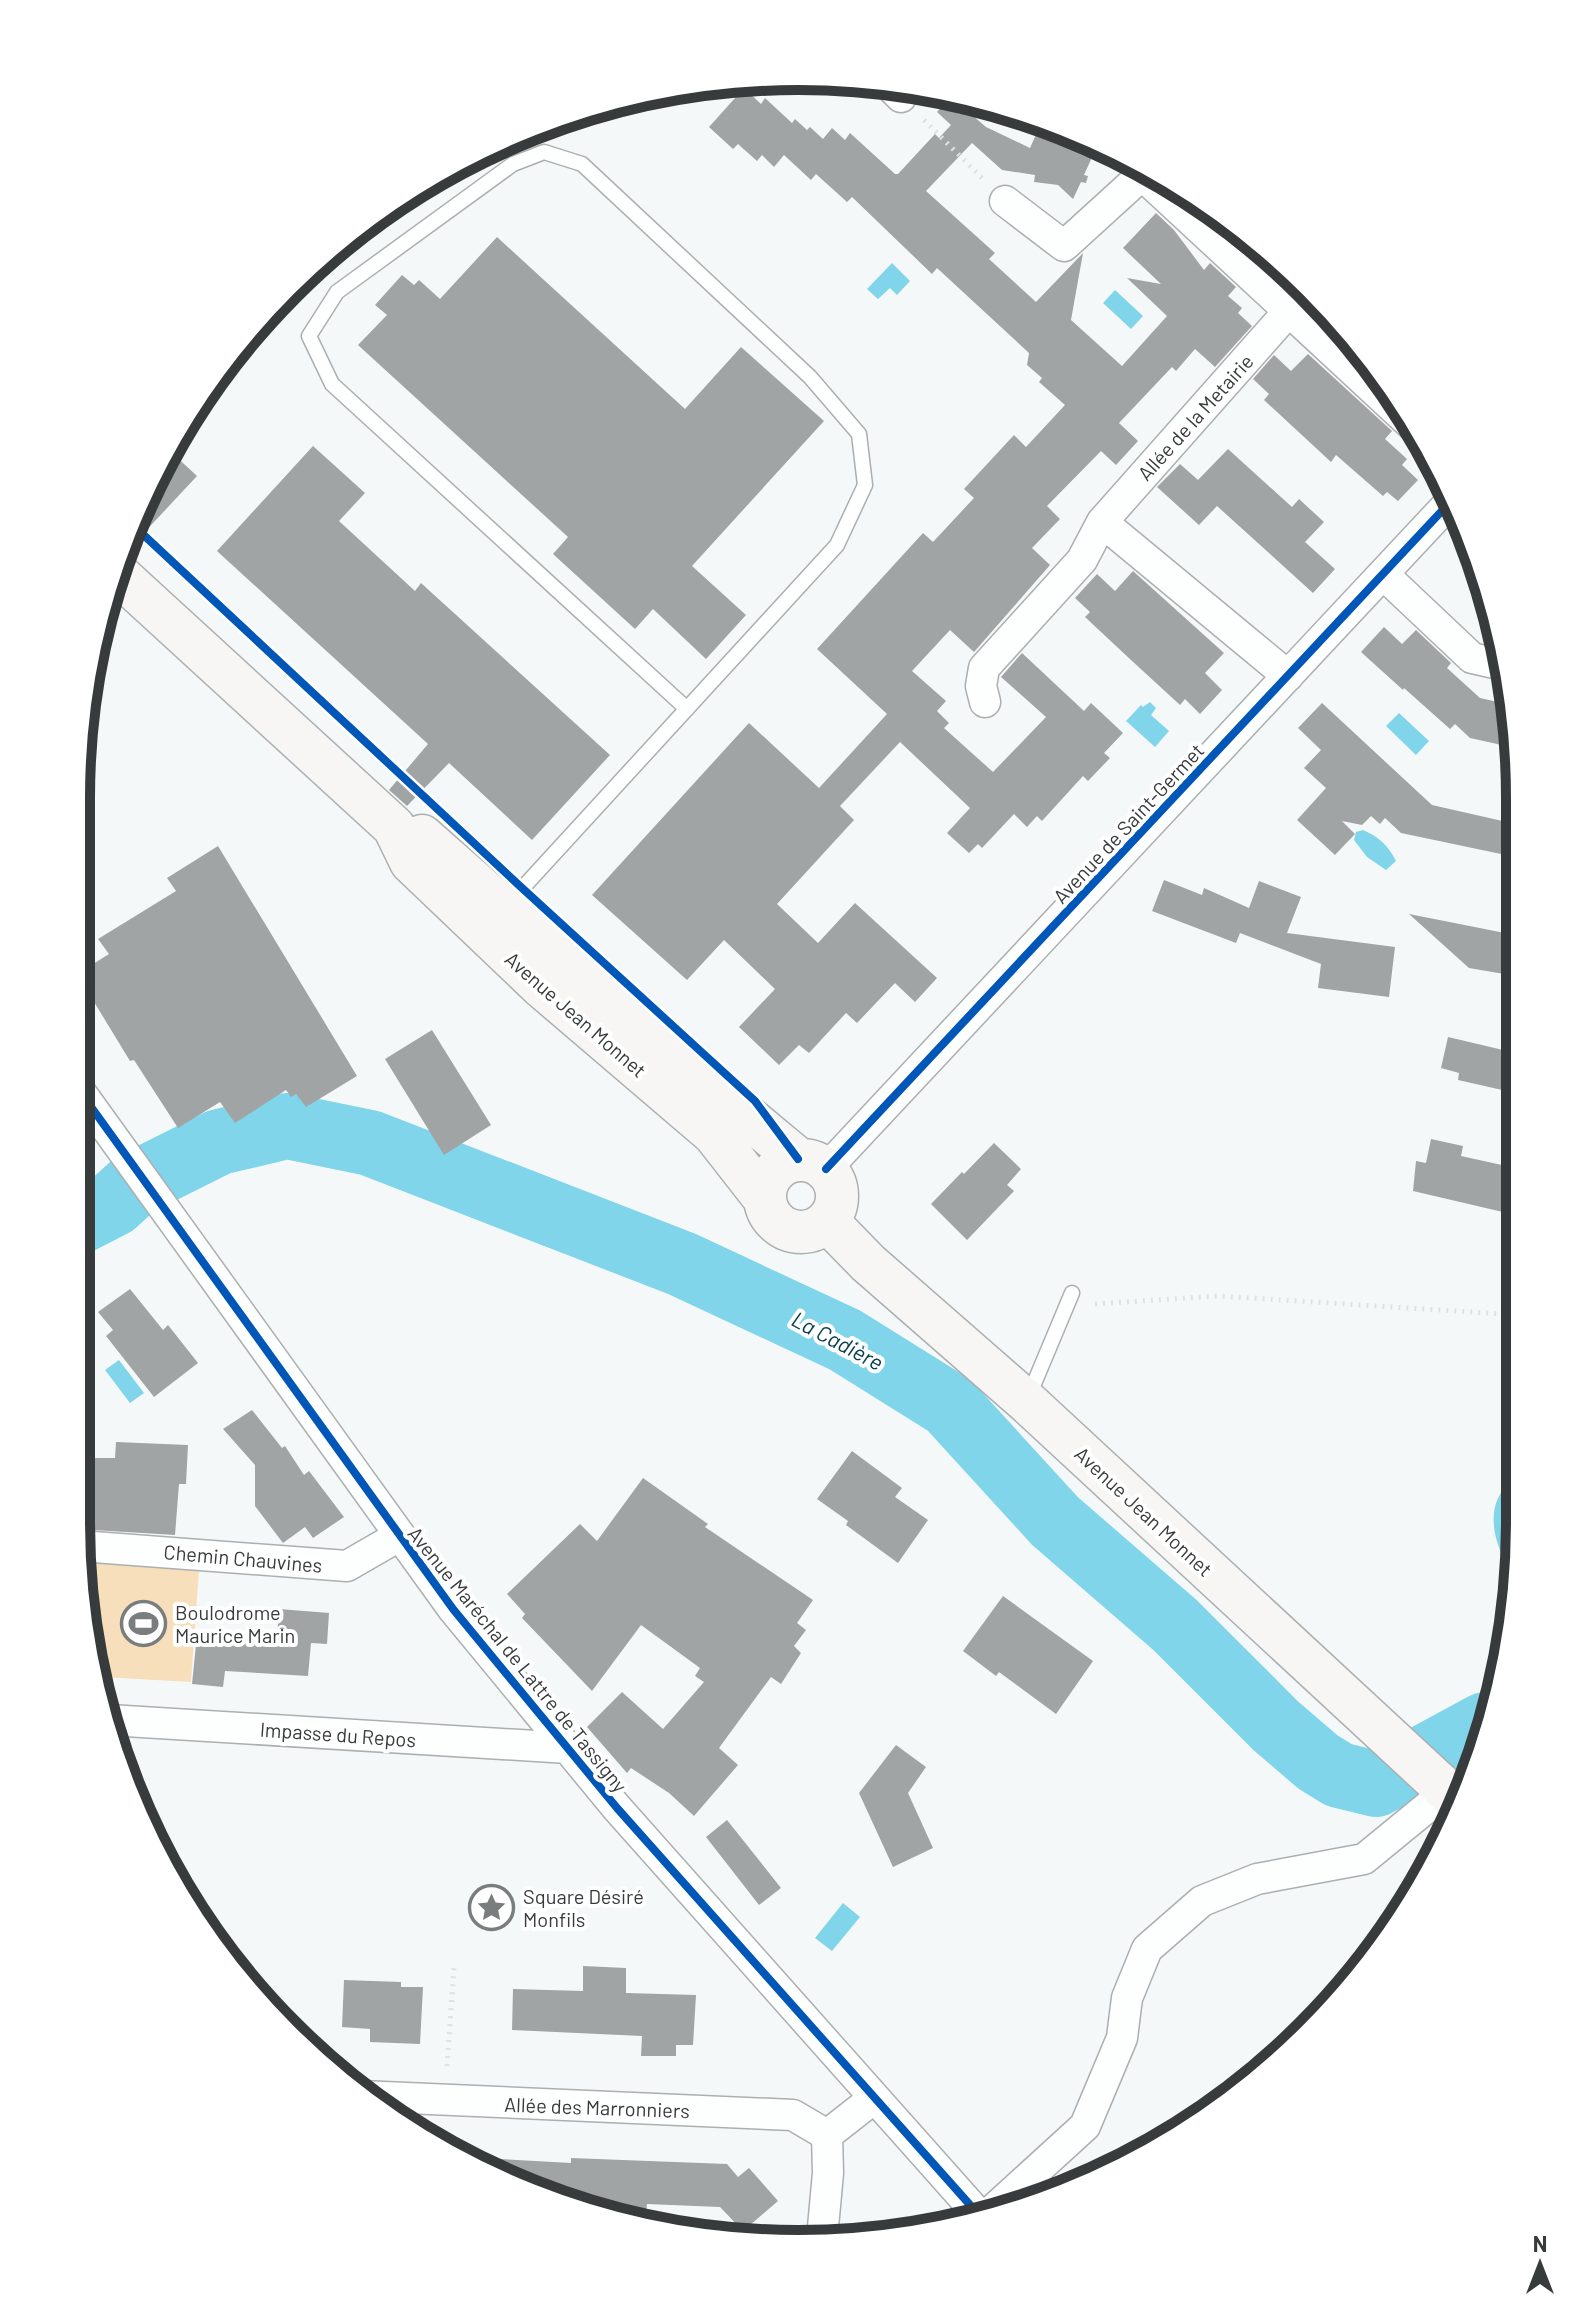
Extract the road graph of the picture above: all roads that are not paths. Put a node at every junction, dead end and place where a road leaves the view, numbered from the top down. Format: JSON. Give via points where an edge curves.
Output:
{"nodes":[{"id":1,"x":1136,"y":177,"type":"edge"},
{"id":2,"x":1164,"y":193,"type":"edge"},
{"id":3,"x":1005,"y":201,"type":"road end"},
{"id":4,"x":1288,"y":312,"type":"junction"},
{"id":5,"x":1382,"y":398,"type":"edge"},
{"id":6,"x":1444,"y":509,"type":"edge"},
{"id":7,"x":1102,"y":522,"type":"junction"},
{"id":8,"x":1383,"y":574,"type":"junction"},
{"id":9,"x":125,"y":580,"type":"edge"},
{"id":10,"x":1492,"y":663,"type":"edge"},
{"id":11,"x":1288,"y":676,"type":"junction"},
{"id":12,"x":985,"y":702,"type":"dead end"},
{"id":13,"x":687,"y":709,"type":"junction"},
{"id":14,"x":394,"y":827,"type":"junction"},
{"id":15,"x":504,"y":908,"type":"junction"},
{"id":16,"x":90,"y":1105,"type":"edge"},
{"id":17,"x":812,"y":1164,"type":"junction"},
{"id":18,"x":764,"y":1198,"type":"junction"},
{"id":19,"x":828,"y":1222,"type":"junction"},
{"id":20,"x":1069,"y":1300,"type":"road end"},
{"id":21,"x":1027,"y":1402,"type":"junction"},
{"id":22,"x":399,"y":1536,"type":"junction"},
{"id":23,"x":91,"y":1547,"type":"edge"},
{"id":24,"x":119,"y":1721,"type":"edge"},
{"id":25,"x":568,"y":1748,"type":"junction"},
{"id":26,"x":1433,"y":1778,"type":"edge"},
{"id":27,"x":386,"y":2097,"type":"edge"},
{"id":28,"x":873,"y":2099,"type":"junction"},
{"id":29,"x":827,"y":2135,"type":"junction"},
{"id":30,"x":1006,"y":2198,"type":"edge"},
{"id":31,"x":973,"y":2208,"type":"edge"},
{"id":32,"x":823,"y":2229,"type":"edge"}],
"edges":[{"from":1,"to":3,"type":"street","via":[[1064,246]]},
{"from":2,"to":4,"type":"street"},
{"from":4,"to":5,"type":"street"},
{"from":4,"to":7,"type":"street","name":"Allée de la Metairie"},
{"from":6,"to":8,"type":"street","name":"Avenue de Saint-Germet"},
{"from":7,"to":11,"type":"street"},
{"from":7,"to":12,"type":"street","name":"Allée de la Metairie","via":[[1082,560],[984,668]]},
{"from":8,"to":10,"type":"street","via":[[1472,658]]},
{"from":8,"to":11,"type":"street","name":"Avenue de Saint-Germet"},
{"from":9,"to":14,"type":"street","name":"Avenue Jean Monnet"},
{"from":11,"to":17,"type":"street","name":"Avenue de Saint-Germet"},
{"from":13,"to":13,"type":"lane","via":[[332,384],[309,336],[337,292],[513,164],[544,152],[582,164],[810,377],[859,434],[865,485],[837,545]]},
{"from":13,"to":15,"type":"lane"},
{"from":14,"to":15,"type":"street","name":"Avenue Jean Monnet","via":[[425,838]]},
{"from":14,"to":18,"type":"street","name":"Avenue Jean Monnet","via":[[411,862],[542,987],[714,1134]]},
{"from":15,"to":17,"type":"street","name":"Avenue Jean Monnet","via":[[638,1026]]},
{"from":16,"to":22,"type":"street","name":"Avenue Maréchal de Lattre de Tassigny"},
{"from":17,"to":18,"type":"street","via":[[785,1164],[773,1172]]},
{"from":17,"to":19,"type":"street","via":[[835,1181],[836,1209]]},
{"from":18,"to":19,"type":"street","via":[[767,1211],[788,1231],[816,1230]]},
{"from":19,"to":21,"type":"street","name":"Avenue Jean Monnet"},
{"from":20,"to":21,"type":"lane"},
{"from":21,"to":26,"type":"street","name":"Avenue Jean Monnet"},
{"from":22,"to":23,"type":"street","name":"Chemin Chauvines","via":[[347,1566]]},
{"from":22,"to":25,"type":"street","name":"Avenue Maréchal de Lattre de Tassigny"},
{"from":24,"to":25,"type":"street","name":"Impasse du Repos"},
{"from":25,"to":28,"type":"street","name":"Avenue Maréchal de Lattre de Tassigny"},
{"from":26,"to":30,"type":"street","via":[[1364,1859],[1257,1879],[1202,1901],[1147,1949],[1127,1998],[1122,2038],[1085,2126]]},
{"from":27,"to":29,"type":"street","name":"Allée des Marronniers","via":[[793,2115]]},
{"from":28,"to":29,"type":"street"},
{"from":28,"to":31,"type":"street","name":"Avenue Maréchal de Lattre de Tassigny"},
{"from":29,"to":32,"type":"street"}]}
